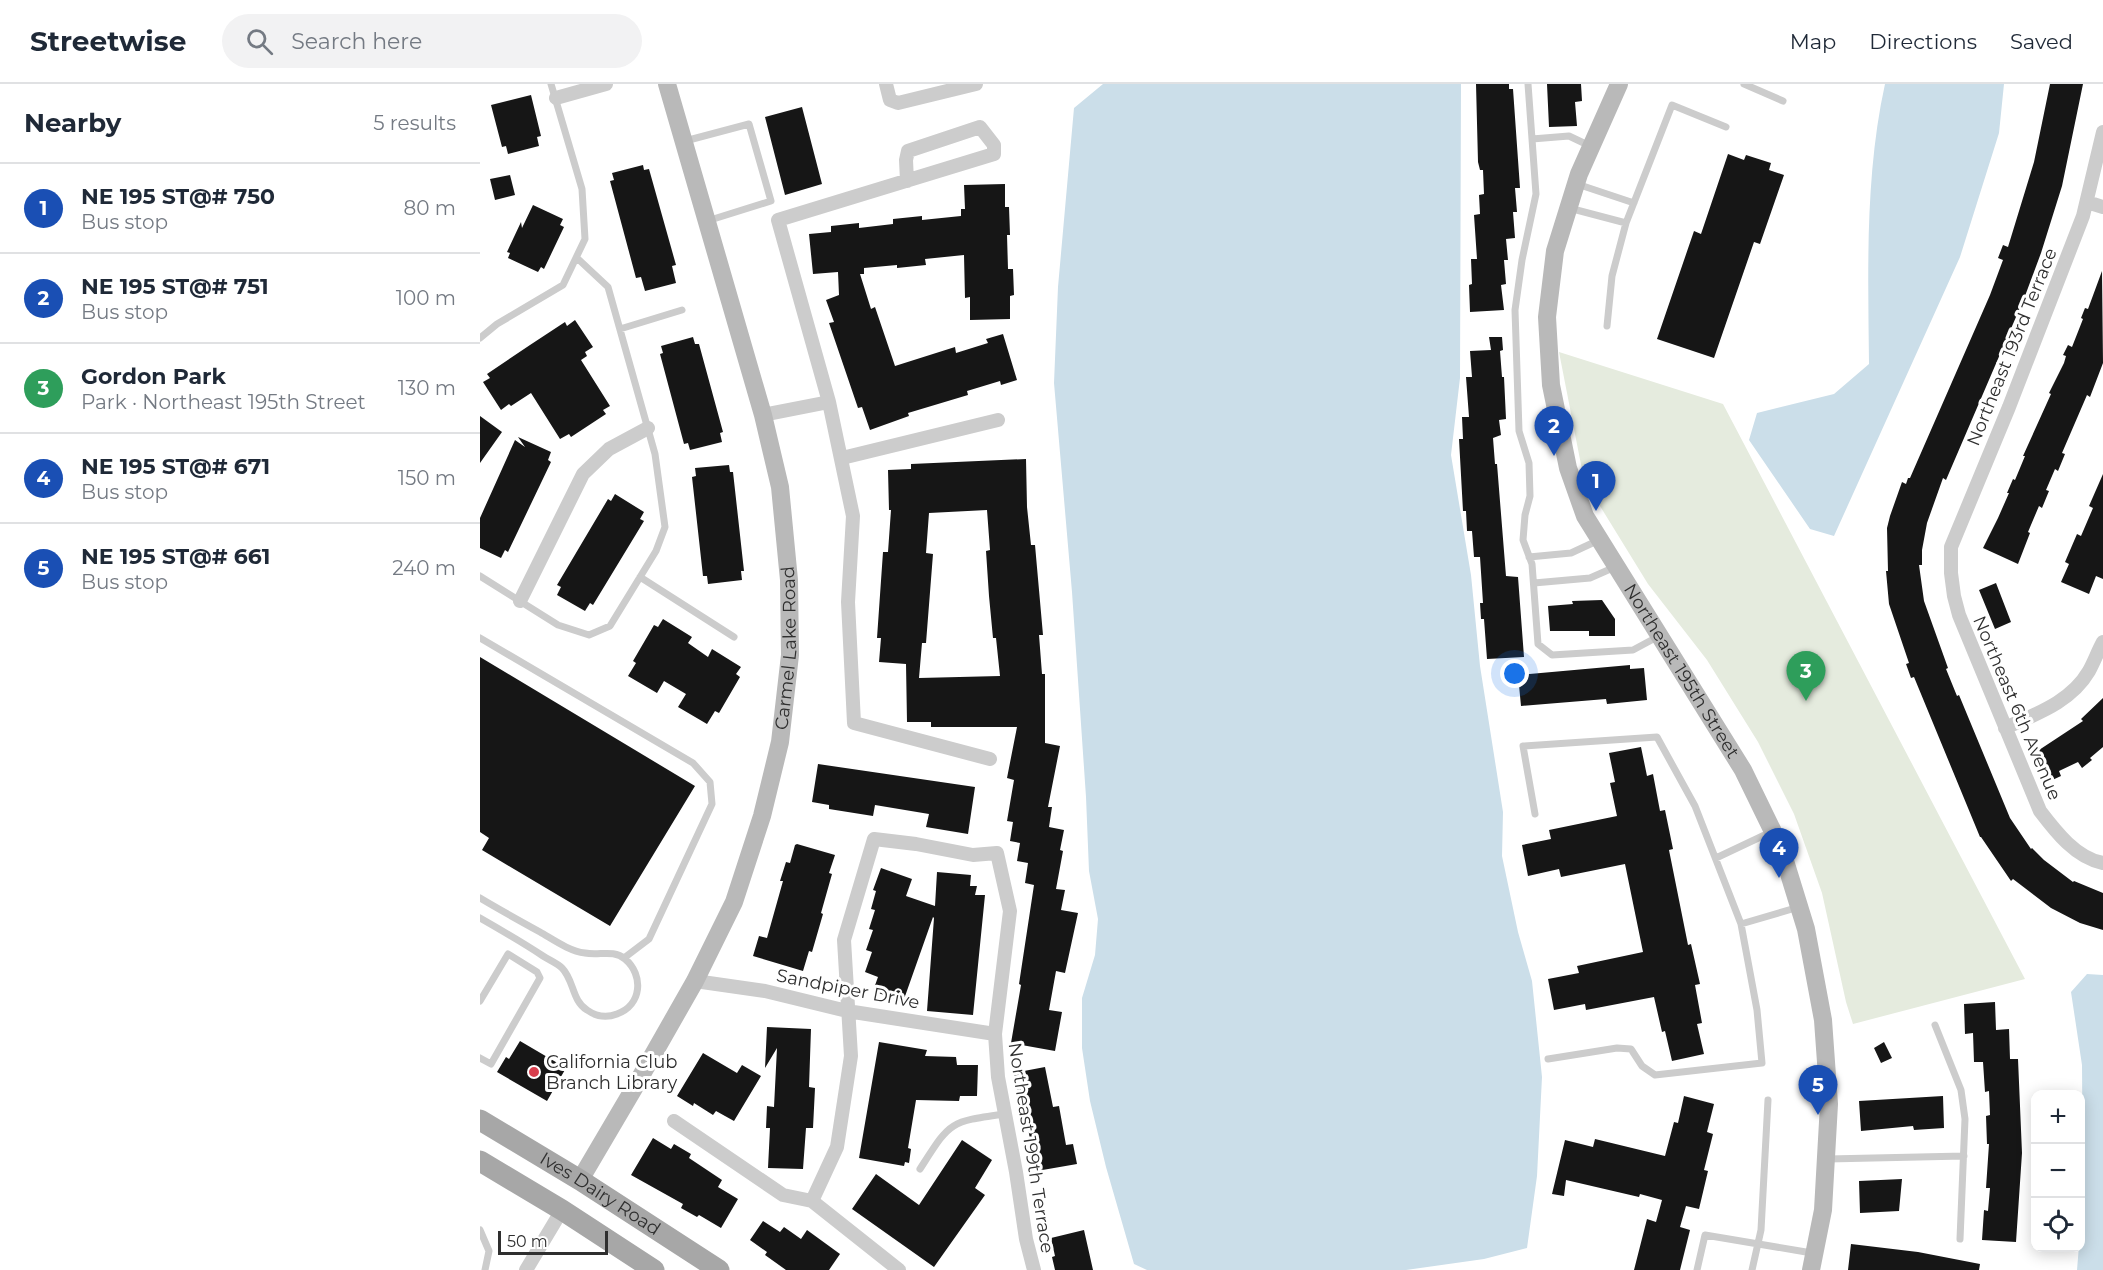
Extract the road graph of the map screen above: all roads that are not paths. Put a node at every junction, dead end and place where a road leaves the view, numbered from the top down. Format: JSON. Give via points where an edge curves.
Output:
{"nodes":[{"id":1,"x":551,"y":84,"type":"edge"},
{"id":2,"x":606,"y":84,"type":"edge"},
{"id":3,"x":667,"y":84,"type":"edge"},
{"id":4,"x":885,"y":84,"type":"edge"},
{"id":5,"x":976,"y":84,"type":"edge"},
{"id":6,"x":1528,"y":84,"type":"edge"},
{"id":7,"x":1619,"y":84,"type":"edge"},
{"id":8,"x":1743,"y":84,"type":"edge"},
{"id":9,"x":556,"y":98,"type":"junction"},
{"id":10,"x":1783,"y":101,"type":"dead end"},
{"id":11,"x":1726,"y":127,"type":"dead end"},
{"id":12,"x":2103,"y":132,"type":"edge"},
{"id":13,"x":1532,"y":139,"type":"junction"},
{"id":14,"x":684,"y":141,"type":"junction"},
{"id":15,"x":1592,"y":146,"type":"junction"},
{"id":16,"x":907,"y":181,"type":"junction"},
{"id":17,"x":1576,"y":184,"type":"junction"},
{"id":18,"x":2087,"y":202,"type":"junction"},
{"id":19,"x":1634,"y":203,"type":"junction"},
{"id":20,"x":2103,"y":207,"type":"edge"},
{"id":21,"x":1569,"y":208,"type":"junction"},
{"id":22,"x":707,"y":221,"type":"junction"},
{"id":23,"x":1626,"y":223,"type":"junction"},
{"id":24,"x":577,"y":258,"type":"junction"},
{"id":25,"x":682,"y":310,"type":"dead end"},
{"id":26,"x":1607,"y":326,"type":"dead end"},
{"id":27,"x":620,"y":329,"type":"junction"},
{"id":28,"x":480,"y":338,"type":"edge"},
{"id":29,"x":829,"y":402,"type":"junction"},
{"id":30,"x":763,"y":415,"type":"junction"},
{"id":31,"x":998,"y":420,"type":"dead end"},
{"id":32,"x":648,"y":428,"type":"junction"},
{"id":33,"x":842,"y":458,"type":"junction"},
{"id":34,"x":1599,"y":540,"type":"junction"},
{"id":35,"x":1529,"y":557,"type":"junction"},
{"id":36,"x":1615,"y":567,"type":"junction"},
{"id":37,"x":1951,"y":573,"type":"joint"},
{"id":38,"x":480,"y":576,"type":"edge"},
{"id":39,"x":640,"y":577,"type":"junction"},
{"id":40,"x":1534,"y":583,"type":"junction"},
{"id":41,"x":520,"y":601,"type":"junction"},
{"id":42,"x":1659,"y":636,"type":"junction"},
{"id":43,"x":734,"y":637,"type":"dead end"},
{"id":44,"x":480,"y":638,"type":"edge"},
{"id":45,"x":2103,"y":642,"type":"edge"},
{"id":46,"x":2005,"y":728,"type":"junction"},
{"id":47,"x":990,"y":759,"type":"dead end"},
{"id":48,"x":1535,"y":814,"type":"dead end"},
{"id":49,"x":1773,"y":831,"type":"junction"},
{"id":50,"x":1716,"y":858,"type":"junction"},
{"id":51,"x":2103,"y":863,"type":"edge"},
{"id":52,"x":480,"y":898,"type":"edge"},
{"id":53,"x":1799,"y":907,"type":"junction"},
{"id":54,"x":480,"y":918,"type":"edge"},
{"id":55,"x":1741,"y":924,"type":"junction"},
{"id":56,"x":624,"y":958,"type":"junction"},
{"id":57,"x":695,"y":981,"type":"junction"},
{"id":58,"x":480,"y":1001,"type":"edge"},
{"id":59,"x":847,"y":1011,"type":"junction"},
{"id":60,"x":1935,"y":1025,"type":"dead end"},
{"id":61,"x":994,"y":1034,"type":"junction"},
{"id":62,"x":480,"y":1058,"type":"edge"},
{"id":63,"x":1548,"y":1059,"type":"dead end"},
{"id":64,"x":1768,"y":1100,"type":"dead end"},
{"id":65,"x":1005,"y":1114,"type":"junction"},
{"id":66,"x":480,"y":1120,"type":"edge"},
{"id":67,"x":674,"y":1121,"type":"dead end"},
{"id":68,"x":1964,"y":1156,"type":"junction"},
{"id":69,"x":1826,"y":1159,"type":"junction"},
{"id":70,"x":480,"y":1161,"type":"edge"},
{"id":71,"x":920,"y":1169,"type":"dead end"},
{"id":72,"x":580,"y":1180,"type":"junction"},
{"id":73,"x":812,"y":1201,"type":"junction"},
{"id":74,"x":562,"y":1210,"type":"junction"},
{"id":75,"x":480,"y":1230,"type":"edge"},
{"id":76,"x":1960,"y":1239,"type":"dead end"},
{"id":77,"x":1758,"y":1244,"type":"junction"},
{"id":78,"x":1813,"y":1262,"type":"edge"},
{"id":79,"x":485,"y":1270,"type":"edge"},
{"id":80,"x":526,"y":1270,"type":"edge"},
{"id":81,"x":654,"y":1270,"type":"edge"},
{"id":82,"x":719,"y":1270,"type":"edge"},
{"id":83,"x":899,"y":1270,"type":"edge"},
{"id":84,"x":1034,"y":1270,"type":"edge"},
{"id":85,"x":1697,"y":1270,"type":"edge"},
{"id":86,"x":1752,"y":1270,"type":"edge"}],
"edges":[{"from":1,"to":9,"type":"lane"},
{"from":2,"to":9,"type":"street"},
{"from":3,"to":14,"type":"street","name":"Carmel Lake Road"},
{"from":4,"to":5,"type":"street","via":[[890,100],[898,103]]},
{"from":6,"to":13,"type":"lane"},
{"from":7,"to":15,"type":"street","name":"Northeast 195th Street"},
{"from":8,"to":10,"type":"lane"},
{"from":9,"to":24,"type":"lane","via":[[582,189],[585,239]]},
{"from":11,"to":19,"type":"lane","via":[[1672,105]]},
{"from":12,"to":18,"type":"street","name":"Northeast 193rd Terrace"},
{"from":13,"to":15,"type":"lane","via":[[1569,136]]},
{"from":13,"to":35,"type":"lane","via":[[1536,195],[1521,260],[1515,310],[1519,431],[1529,463],[1530,496],[1523,540]]},
{"from":14,"to":22,"type":"street","name":"Carmel Lake Road"},
{"from":14,"to":22,"type":"lane","via":[[748,124],[771,201]]},
{"from":15,"to":17,"type":"street","name":"Northeast 195th Street"},
{"from":16,"to":16,"type":"street","via":[[994,154],[994,145],[980,128],[908,151]]},
{"from":16,"to":29,"type":"street","via":[[778,220]]},
{"from":17,"to":19,"type":"lane"},
{"from":17,"to":21,"type":"street","name":"Northeast 195th Street"},
{"from":18,"to":20,"type":"street"},
{"from":18,"to":37,"type":"street","name":"Northeast 193rd Terrace","via":[[1951,547]]},
{"from":19,"to":23,"type":"lane"},
{"from":21,"to":23,"type":"lane"},
{"from":21,"to":34,"type":"street","name":"Northeast 195th Street","via":[[1555,251],[1547,317],[1551,385],[1568,468],[1585,516]]},
{"from":22,"to":30,"type":"street","name":"Carmel Lake Road"},
{"from":23,"to":26,"type":"lane","via":[[1612,276]]},
{"from":24,"to":27,"type":"lane","via":[[608,287]]},
{"from":24,"to":28,"type":"lane","via":[[563,285]]},
{"from":25,"to":27,"type":"lane"},
{"from":27,"to":32,"type":"lane"},
{"from":29,"to":30,"type":"street"},
{"from":29,"to":33,"type":"street"},
{"from":30,"to":57,"type":"street","name":"Carmel Lake Road","via":[[780,487],[789,580],[790,656],[780,742],[762,816],[734,902]]},
{"from":31,"to":33,"type":"street"},
{"from":32,"to":39,"type":"lane","via":[[665,527]]},
{"from":32,"to":41,"type":"street","via":[[609,448],[583,474]]},
{"from":33,"to":47,"type":"street","via":[[853,516],[848,602],[854,723]]},
{"from":34,"to":35,"type":"lane","via":[[1570,553]]},
{"from":34,"to":36,"type":"street","name":"Northeast 195th Street"},
{"from":35,"to":40,"type":"lane"},
{"from":36,"to":40,"type":"lane","via":[[1590,578]]},
{"from":36,"to":42,"type":"street","name":"Northeast 195th Street"},
{"from":37,"to":46,"type":"street","name":"Northeast 6th Avenue","via":[[1959,615]]},
{"from":38,"to":41,"type":"lane"},
{"from":39,"to":41,"type":"lane","via":[[610,626],[590,635],[558,625]]},
{"from":39,"to":43,"type":"lane"},
{"from":40,"to":42,"type":"lane","via":[[1538,644],[1552,655],[1633,650]]},
{"from":42,"to":49,"type":"street","name":"Northeast 195th Street","via":[[1743,770]]},
{"from":44,"to":56,"type":"lane","via":[[693,763],[710,782],[712,804],[649,939]]},
{"from":45,"to":46,"type":"street","via":[[2088,673],[2068,695],[2047,710]]},
{"from":46,"to":51,"type":"street","name":"Northeast 6th Avenue","via":[[2040,811],[2057,834],[2082,854]]},
{"from":48,"to":50,"type":"lane","via":[[1523,746],[1657,737],[1695,806]]},
{"from":49,"to":50,"type":"lane"},
{"from":49,"to":53,"type":"street","name":"Northeast 195th Street"},
{"from":50,"to":55,"type":"lane"},
{"from":52,"to":56,"type":"lane","via":[[569,948],[586,954],[615,953]]},
{"from":53,"to":55,"type":"lane"},
{"from":53,"to":69,"type":"street","name":"Northeast 195th Street","via":[[1823,1020],[1829,1104]]},
{"from":54,"to":56,"type":"lane","via":[[561,968],[572,981],[576,998],[584,1009],[596,1015],[609,1017],[621,1013],[637,997],[636,976]]},
{"from":55,"to":63,"type":"lane","via":[[1762,1063],[1654,1075],[1642,1066],[1631,1049]]},
{"from":57,"to":59,"type":"street","name":"Sandpiper Drive","via":[[765,991]]},
{"from":57,"to":72,"type":"street","name":"Carmel Lake Road"},
{"from":58,"to":62,"type":"lane","via":[[508,954],[540,978],[491,1064]]},
{"from":59,"to":61,"type":"street","name":"Sandpiper Drive"},
{"from":59,"to":61,"type":"street","name":"Northeast 199th Terrace","via":[[844,940],[874,839],[973,855],[997,853],[1010,911]]},
{"from":59,"to":73,"type":"street","via":[[850,1056],[837,1147]]},
{"from":60,"to":68,"type":"lane","via":[[1961,1090]]},
{"from":61,"to":65,"type":"street","name":"Northeast 199th Terrace"},
{"from":64,"to":77,"type":"lane"},
{"from":65,"to":71,"type":"lane","via":[[964,1120],[947,1129]]},
{"from":65,"to":84,"type":"street","name":"Northeast 199th Terrace"},
{"from":66,"to":72,"type":"main road","name":"Ives Dairy Road"},
{"from":67,"to":73,"type":"street","via":[[783,1195]]},
{"from":68,"to":69,"type":"lane"},
{"from":68,"to":76,"type":"lane"},
{"from":69,"to":78,"type":"street","name":"Northeast 195th Street","via":[[1823,1210]]},
{"from":70,"to":74,"type":"main road","name":"Ives Dairy Road"},
{"from":72,"to":74,"type":"main road"},
{"from":72,"to":82,"type":"main road","name":"Ives Dairy Road"},
{"from":73,"to":83,"type":"street"},
{"from":74,"to":80,"type":"street"},
{"from":74,"to":81,"type":"main road","name":"Ives Dairy Road"},
{"from":75,"to":79,"type":"lane","via":[[489,1251]]},
{"from":77,"to":78,"type":"lane"},
{"from":77,"to":85,"type":"lane","via":[[1705,1235]]},
{"from":77,"to":86,"type":"lane"}]}
